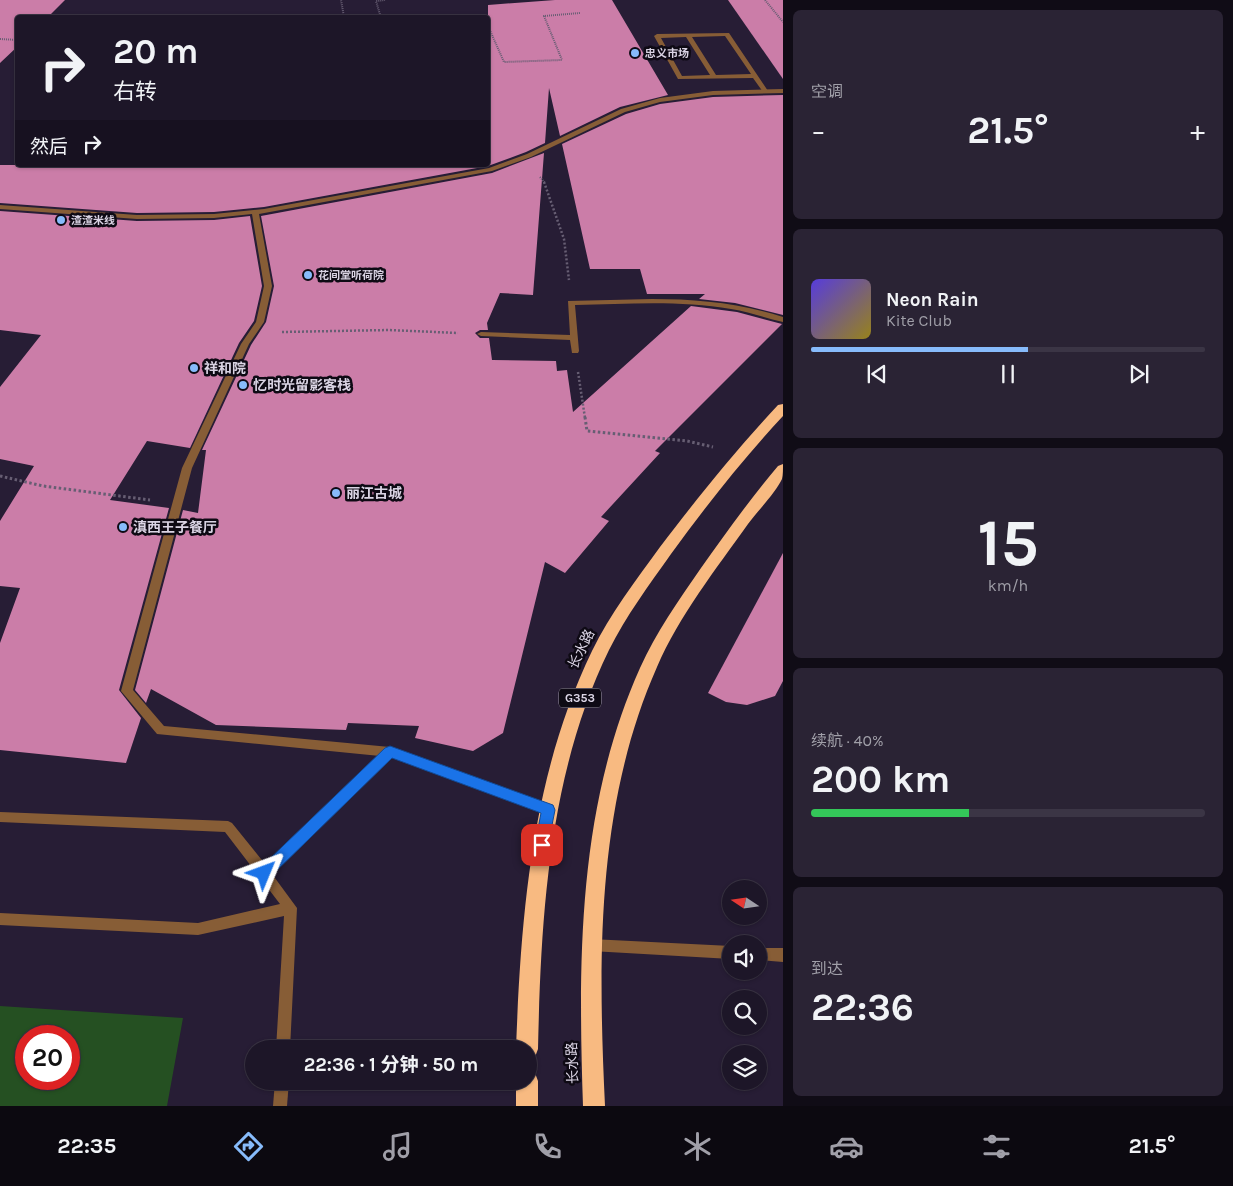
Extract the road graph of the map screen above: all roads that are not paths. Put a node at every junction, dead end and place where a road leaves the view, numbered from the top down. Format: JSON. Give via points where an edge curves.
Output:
{"nodes":[{"id":1,"x":688,"y":35,"type":"junction"},
{"id":2,"x":755,"y":76,"type":"junction"},
{"id":3,"x":714,"y":77,"type":"junction"},
{"id":4,"x":765,"y":91,"type":"junction"},
{"id":5,"x":783,"y":91,"type":"edge"},
{"id":6,"x":0,"y":207,"type":"edge"},
{"id":7,"x":255,"y":212,"type":"junction"},
{"id":8,"x":783,"y":320,"type":"edge"},
{"id":9,"x":481,"y":334,"type":"road end"},
{"id":10,"x":574,"y":338,"type":"junction"},
{"id":11,"x":575,"y":351,"type":"road end"},
{"id":12,"x":783,"y":408,"type":"edge"},
{"id":13,"x":783,"y":469,"type":"edge"},
{"id":14,"x":390,"y":752,"type":"junction"},
{"id":15,"x":548,"y":810,"type":"junction"},
{"id":16,"x":0,"y":816,"type":"edge"},
{"id":17,"x":264,"y":873,"type":"junction"},
{"id":18,"x":291,"y":908,"type":"junction"},
{"id":19,"x":0,"y":919,"type":"edge"},
{"id":20,"x":591,"y":946,"type":"junction"},
{"id":21,"x":722,"y":953,"type":"edge"},
{"id":22,"x":767,"y":954,"type":"edge"},
{"id":23,"x":783,"y":955,"type":"edge"},
{"id":24,"x":284,"y":1040,"type":"edge"},
{"id":25,"x":527,"y":1040,"type":"edge"},
{"id":26,"x":281,"y":1090,"type":"edge"},
{"id":27,"x":527,"y":1090,"type":"edge"},
{"id":28,"x":280,"y":1106,"type":"edge"},
{"id":29,"x":527,"y":1106,"type":"edge"},
{"id":30,"x":594,"y":1106,"type":"edge"}],
"edges":[{"from":1,"to":2,"type":"street","via":[[727,34]]},
{"from":1,"to":3,"type":"street"},
{"from":1,"to":3,"type":"street","via":[[657,36],[680,78]]},
{"from":2,"to":3,"type":"street"},
{"from":2,"to":4,"type":"street"},
{"from":4,"to":5,"type":"street"},
{"from":4,"to":7,"type":"street","via":[[692,95],[642,104],[589,125],[521,160],[469,175]]},
{"from":6,"to":7,"type":"street","via":[[137,217]]},
{"from":7,"to":14,"type":"street","via":[[268,286],[260,322],[245,344],[187,468],[127,692],[161,731]]},
{"from":8,"to":10,"type":"street","via":[[736,308],[688,301],[571,303]]},
{"from":9,"to":10,"type":"street"},
{"from":10,"to":11,"type":"street"},
{"from":12,"to":15,"type":"highway","name":"长水路","number":"G353","via":[[715,484],[625,606],[580,698]]},
{"from":13,"to":20,"type":"highway","name":"长水路","via":[[755,502],[670,626],[648,669],[630,715],[603,824]]},
{"from":14,"to":15,"type":"street"},
{"from":14,"to":17,"type":"street"},
{"from":15,"to":25,"type":"highway","name":"长水路","number":"G353","via":[[536,881],[529,961]]},
{"from":16,"to":17,"type":"street","via":[[228,827]]},
{"from":17,"to":18,"type":"street"},
{"from":18,"to":19,"type":"street","via":[[198,928]]},
{"from":18,"to":24,"type":"street"},
{"from":20,"to":21,"type":"street"},
{"from":20,"to":30,"type":"highway","name":"长水路"},
{"from":22,"to":23,"type":"street"},
{"from":26,"to":28,"type":"street"},
{"from":27,"to":29,"type":"highway"}]}
